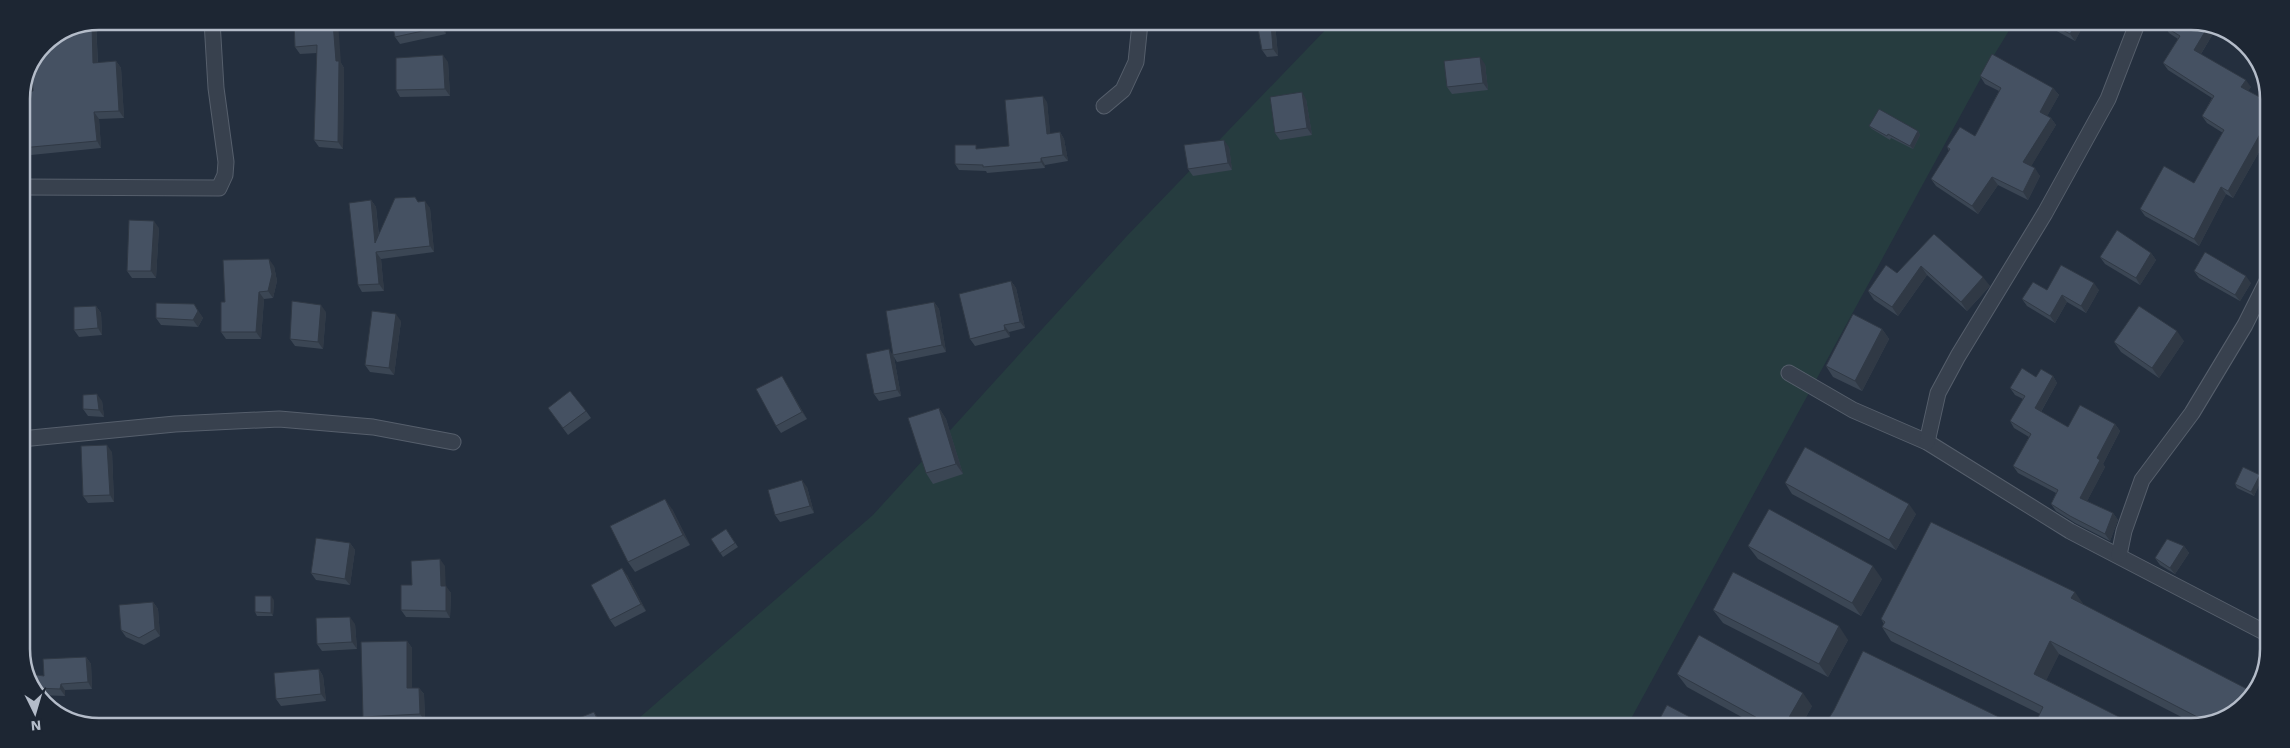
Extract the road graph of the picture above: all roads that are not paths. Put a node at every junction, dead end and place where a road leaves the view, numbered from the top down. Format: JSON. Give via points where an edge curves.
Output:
{"nodes":[{"id":1,"x":213,"y":30,"type":"edge"},
{"id":2,"x":1139,"y":30,"type":"edge"},
{"id":3,"x":2135,"y":30,"type":"edge"},
{"id":4,"x":1104,"y":106,"type":"dead end"},
{"id":5,"x":30,"y":187,"type":"edge"},
{"id":6,"x":2260,"y":295,"type":"edge"},
{"id":7,"x":1789,"y":373,"type":"dead end"},
{"id":8,"x":30,"y":438,"type":"edge"},
{"id":9,"x":453,"y":442,"type":"dead end"},
{"id":10,"x":1927,"y":442,"type":"junction"},
{"id":11,"x":2119,"y":555,"type":"junction"},
{"id":12,"x":2260,"y":630,"type":"edge"}],
"edges":[{"from":1,"to":5,"type":"street","via":[[226,162],[219,188]]},
{"from":2,"to":4,"type":"street","via":[[1136,62],[1123,90]]},
{"from":3,"to":10,"type":"street","via":[[2104,108],[2046,213],[1938,393]]},
{"from":6,"to":11,"type":"street","via":[[2192,413],[2142,480]]},
{"from":7,"to":10,"type":"street","via":[[1853,410]]},
{"from":8,"to":9,"type":"street","via":[[175,424],[279,419],[373,427]]},
{"from":10,"to":11,"type":"street","via":[[2070,531]]},
{"from":11,"to":12,"type":"street"}]}
